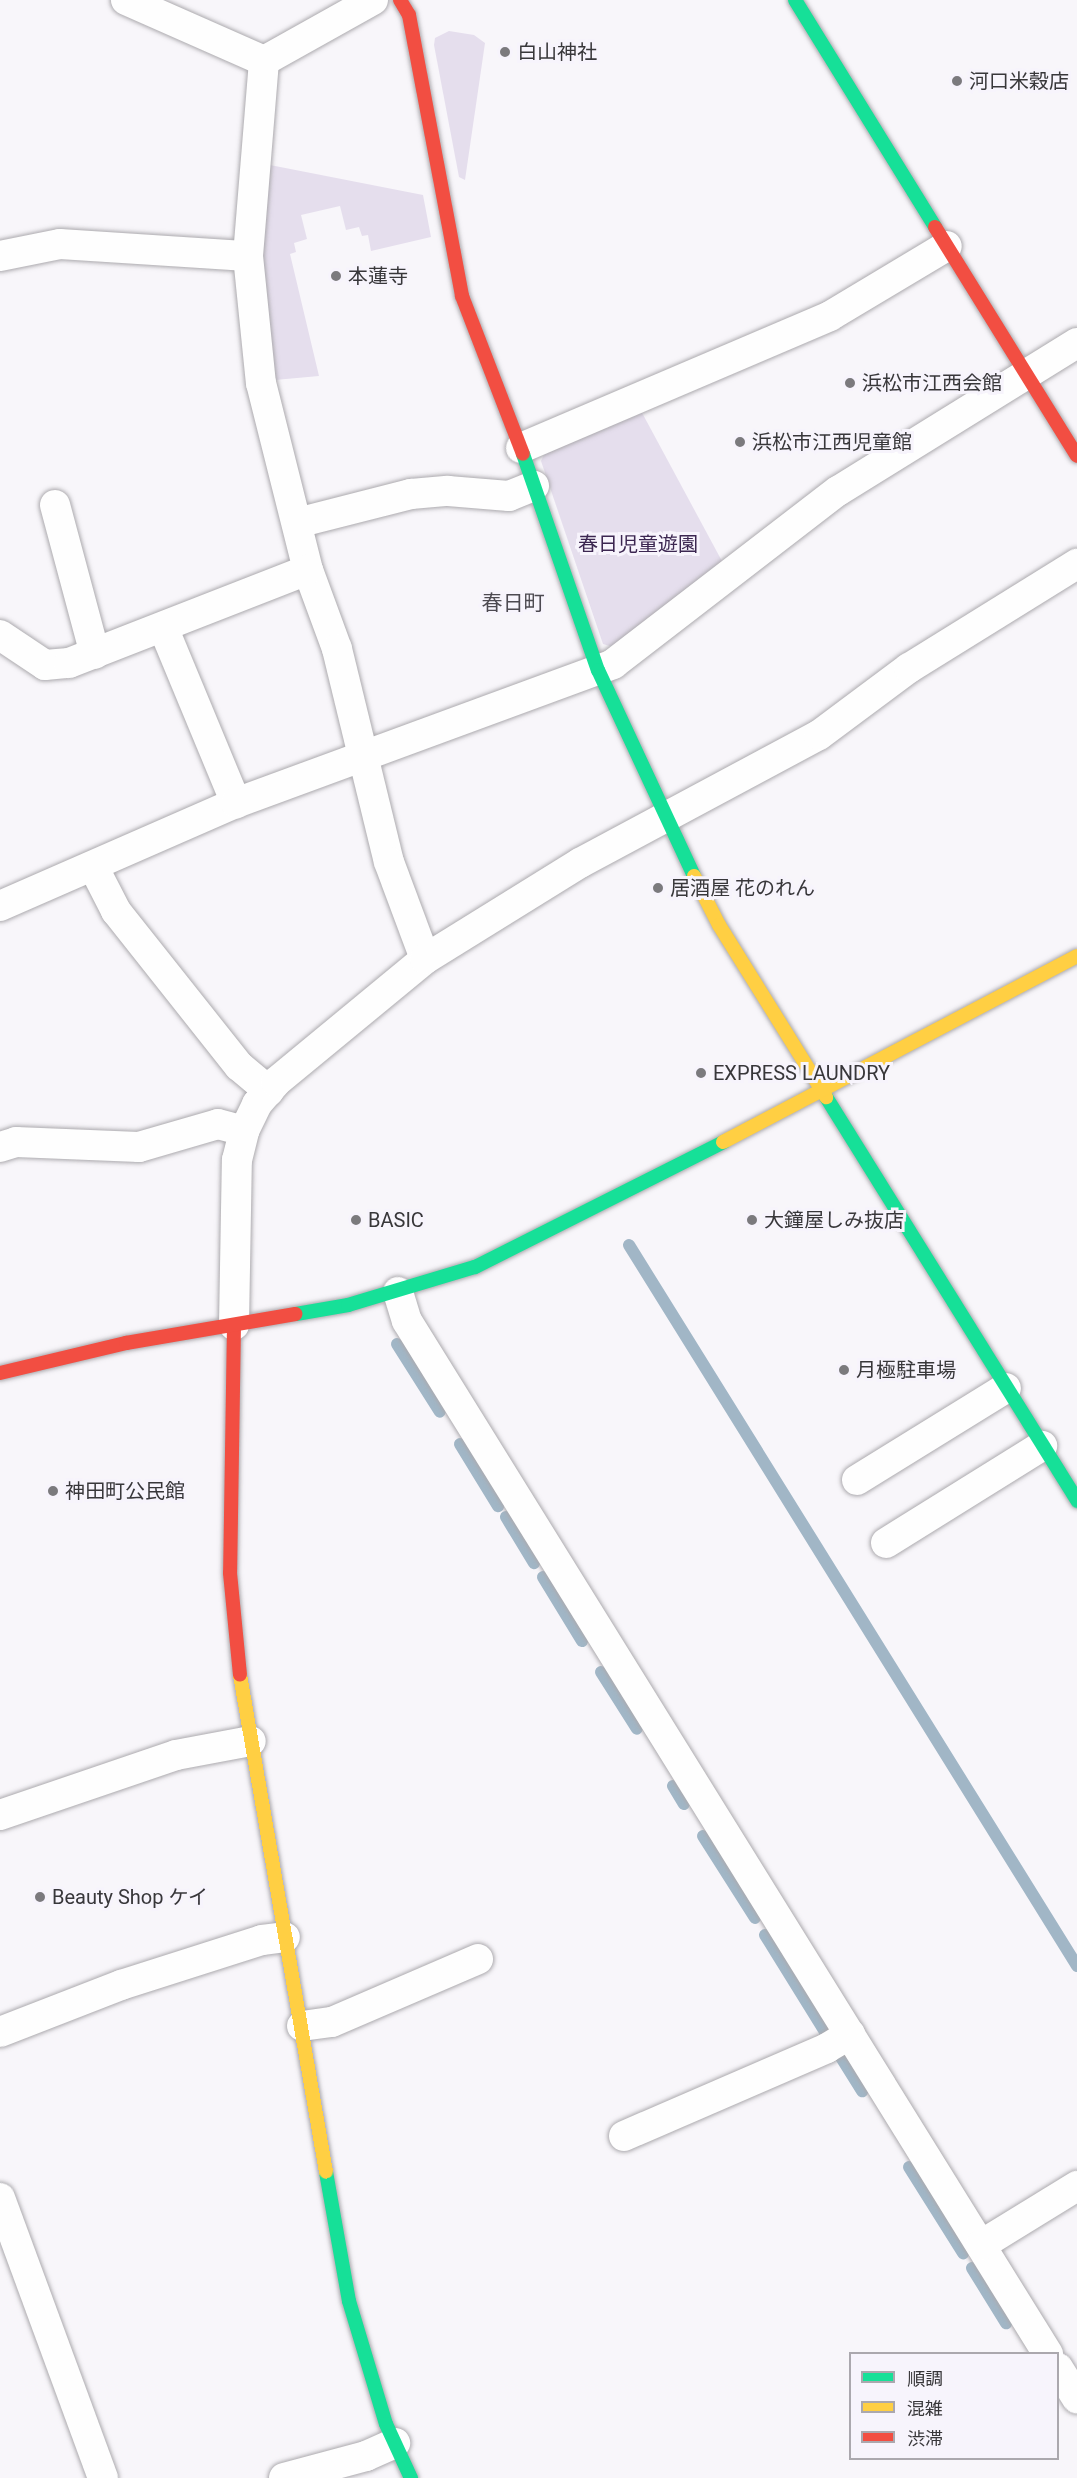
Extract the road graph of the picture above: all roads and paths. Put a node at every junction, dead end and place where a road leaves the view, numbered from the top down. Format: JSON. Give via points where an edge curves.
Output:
{"nodes":[{"id":1,"x":126,"y":0,"type":"edge"},
{"id":2,"x":373,"y":0,"type":"edge"},
{"id":3,"x":400,"y":0,"type":"edge"},
{"id":4,"x":795,"y":0,"type":"edge"},
{"id":5,"x":264,"y":61,"type":"junction"},
{"id":6,"x":947,"y":246,"type":"junction"},
{"id":7,"x":0,"y":256,"type":"edge"},
{"id":8,"x":248,"y":256,"type":"junction"},
{"id":9,"x":1077,"y":343,"type":"edge"},
{"id":10,"x":1026,"y":375,"type":"junction"},
{"id":11,"x":521,"y":448,"type":"junction"},
{"id":12,"x":1077,"y":456,"type":"edge"},
{"id":13,"x":534,"y":486,"type":"junction"},
{"id":14,"x":54,"y":505,"type":"dead end"},
{"id":15,"x":297,"y":523,"type":"junction"},
{"id":16,"x":1077,"y":564,"type":"edge"},
{"id":17,"x":308,"y":570,"type":"junction"},
{"id":18,"x":163,"y":627,"type":"junction"},
{"id":19,"x":0,"y":635,"type":"edge"},
{"id":20,"x":95,"y":654,"type":"junction"},
{"id":21,"x":598,"y":670,"type":"junction"},
{"id":22,"x":364,"y":756,"type":"junction"},
{"id":23,"x":236,"y":803,"type":"junction"},
{"id":24,"x":663,"y":818,"type":"junction"},
{"id":25,"x":93,"y":866,"type":"junction"},
{"id":26,"x":0,"y":906,"type":"edge"},
{"id":27,"x":1077,"y":957,"type":"edge"},
{"id":28,"x":425,"y":959,"type":"junction"},
{"id":29,"x":821,"y":1090,"type":"junction"},
{"id":30,"x":269,"y":1091,"type":"junction"},
{"id":31,"x":244,"y":1131,"type":"junction"},
{"id":32,"x":0,"y":1147,"type":"edge"},
{"id":33,"x":398,"y":1292,"type":"junction"},
{"id":34,"x":234,"y":1325,"type":"junction"},
{"id":35,"x":0,"y":1372,"type":"edge"},
{"id":36,"x":1006,"y":1388,"type":"junction"},
{"id":37,"x":1042,"y":1446,"type":"junction"},
{"id":38,"x":857,"y":1480,"type":"dead end"},
{"id":39,"x":1077,"y":1501,"type":"edge"},
{"id":40,"x":886,"y":1543,"type":"dead end"},
{"id":41,"x":251,"y":1742,"type":"junction"},
{"id":42,"x":0,"y":1815,"type":"edge"},
{"id":43,"x":285,"y":1937,"type":"junction"},
{"id":44,"x":478,"y":1959,"type":"dead end"},
{"id":45,"x":302,"y":2026,"type":"junction"},
{"id":46,"x":0,"y":2032,"type":"edge"},
{"id":47,"x":850,"y":2034,"type":"junction"},
{"id":48,"x":624,"y":2136,"type":"dead end"},
{"id":49,"x":1077,"y":2186,"type":"edge"},
{"id":50,"x":0,"y":2198,"type":"edge"},
{"id":51,"x":981,"y":2245,"type":"junction"},
{"id":52,"x":1047,"y":2352,"type":"edge"},
{"id":53,"x":1059,"y":2370,"type":"edge"},
{"id":54,"x":1077,"y":2399,"type":"edge"},
{"id":55,"x":395,"y":2443,"type":"junction"},
{"id":56,"x":103,"y":2478,"type":"edge"},
{"id":57,"x":284,"y":2478,"type":"edge"},
{"id":58,"x":411,"y":2478,"type":"edge"}],
"edges":[{"from":1,"to":5,"type":"street"},
{"from":2,"to":5,"type":"street"},
{"from":3,"to":11,"type":"street","via":[[409,15],[462,296]]},
{"from":4,"to":6,"type":"street"},
{"from":5,"to":8,"type":"street"},
{"from":6,"to":10,"type":"street"},
{"from":6,"to":11,"type":"street","via":[[830,316]]},
{"from":7,"to":8,"type":"street","via":[[28,248],[71,244]]},
{"from":8,"to":15,"type":"street","via":[[261,383]]},
{"from":9,"to":10,"type":"street"},
{"from":10,"to":12,"type":"street"},
{"from":10,"to":21,"type":"street","via":[[838,491],[613,664]]},
{"from":11,"to":13,"type":"street"},
{"from":13,"to":15,"type":"street","via":[[509,496],[448,491],[411,494]]},
{"from":13,"to":21,"type":"street"},
{"from":14,"to":20,"type":"street"},
{"from":15,"to":17,"type":"street"},
{"from":16,"to":24,"type":"street","via":[[909,668],[819,735]]},
{"from":17,"to":18,"type":"street"},
{"from":17,"to":22,"type":"street","via":[[338,649]]},
{"from":18,"to":20,"type":"street"},
{"from":18,"to":23,"type":"street"},
{"from":19,"to":20,"type":"street","via":[[45,665],[69,663]]},
{"from":21,"to":22,"type":"street"},
{"from":21,"to":24,"type":"street"},
{"from":22,"to":23,"type":"street"},
{"from":22,"to":28,"type":"street","via":[[389,862]]},
{"from":23,"to":25,"type":"street"},
{"from":24,"to":28,"type":"street","via":[[580,862]]},
{"from":24,"to":29,"type":"street","via":[[719,925]]},
{"from":25,"to":26,"type":"street"},
{"from":25,"to":30,"type":"street","via":[[116,911],[239,1066]]},
{"from":27,"to":29,"type":"street"},
{"from":28,"to":30,"type":"street"},
{"from":29,"to":33,"type":"street","via":[[516,1249]]},
{"from":29,"to":36,"type":"street"},
{"from":30,"to":31,"type":"street"},
{"from":31,"to":32,"type":"street","via":[[218,1124],[139,1147],[16,1142]]},
{"from":31,"to":34,"type":"street","via":[[237,1160]]},
{"from":33,"to":34,"type":"street"},
{"from":33,"to":47,"type":"street","via":[[407,1321]]},
{"from":34,"to":35,"type":"street"},
{"from":34,"to":41,"type":"street","via":[[230,1573],[236,1647]]},
{"from":36,"to":37,"type":"street"},
{"from":36,"to":38,"type":"street"},
{"from":37,"to":39,"type":"street"},
{"from":37,"to":40,"type":"street"},
{"from":41,"to":42,"type":"street","via":[[176,1755]]},
{"from":41,"to":43,"type":"street"},
{"from":43,"to":45,"type":"street"},
{"from":43,"to":46,"type":"street","via":[[121,1985]]},
{"from":44,"to":45,"type":"street","via":[[332,2022]]},
{"from":45,"to":55,"type":"street","via":[[349,2301],[365,2363]]},
{"from":47,"to":48,"type":"street","via":[[827,2049]]},
{"from":47,"to":51,"type":"street"},
{"from":49,"to":51,"type":"street"},
{"from":50,"to":56,"type":"street"},
{"from":51,"to":52,"type":"street"},
{"from":53,"to":54,"type":"street"},
{"from":55,"to":57,"type":"street","via":[[366,2456]]},
{"from":55,"to":58,"type":"street"}]}
